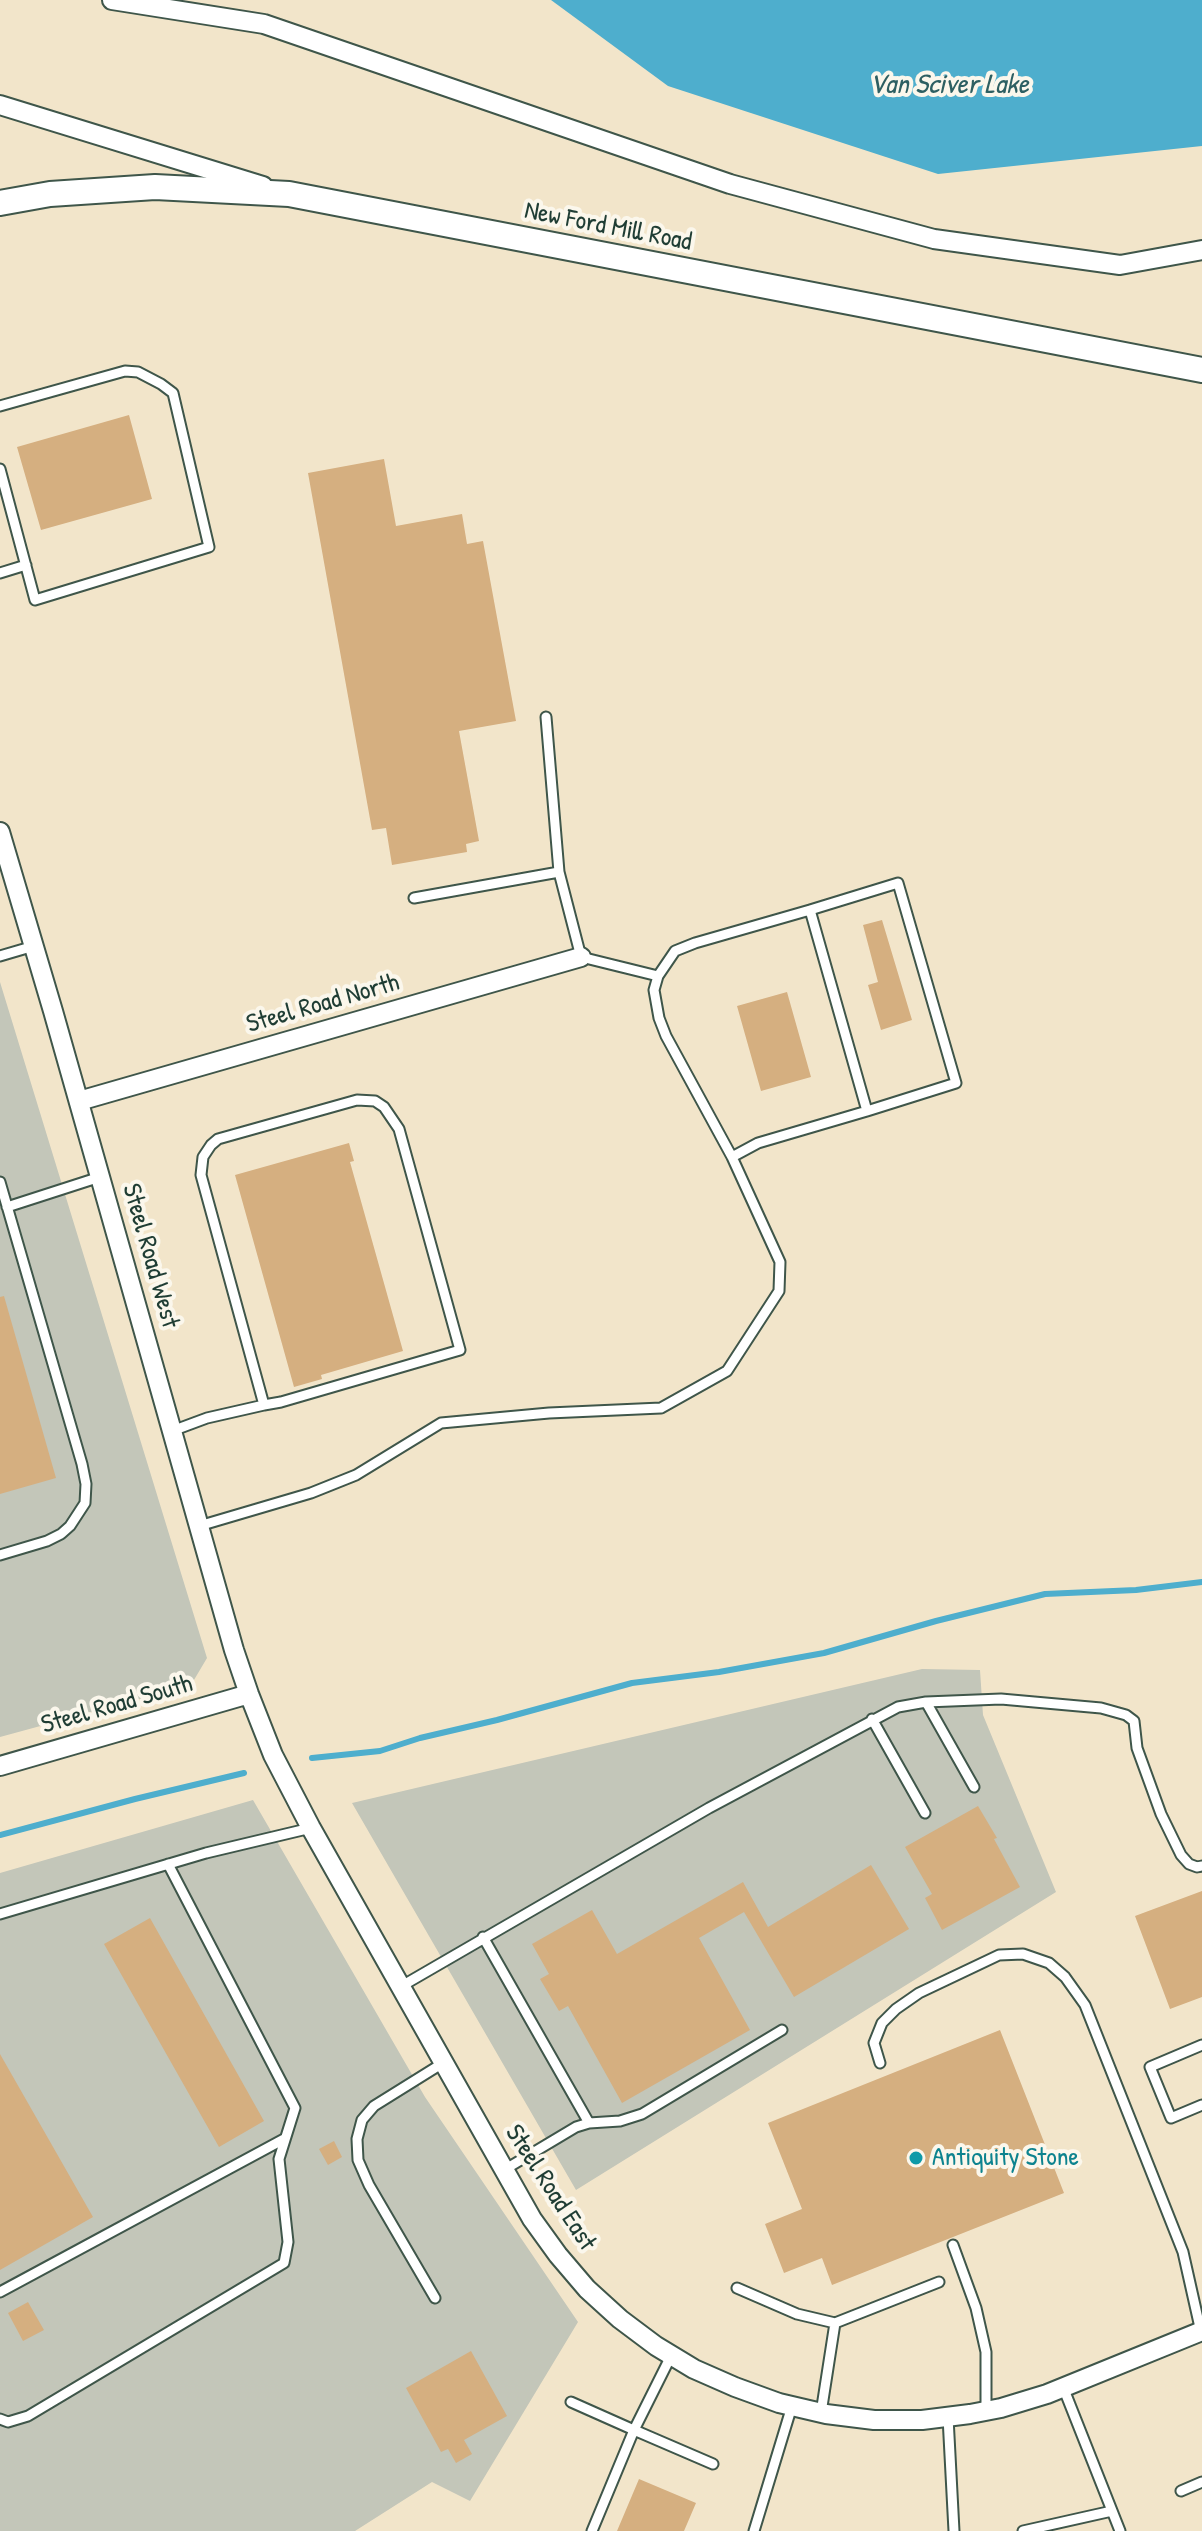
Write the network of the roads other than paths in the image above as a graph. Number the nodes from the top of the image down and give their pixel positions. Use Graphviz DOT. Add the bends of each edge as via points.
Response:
graph roads {
  1 [pos="112,0"];
  2 [pos="0,105"];
  3 [pos="289,194"];
  4 [pos="0,203"];
  5 [pos="1202,250"];
  6 [pos="1202,370"];
  7 [pos="0,406"];
  8 [pos="0,469"];
  9 [pos="26,565"];
  10 [pos="0,573"];
  11 [pos="546,717"];
  12 [pos="0,832"];
  13 [pos="559,872"];
  14 [pos="414,898"];
  15 [pos="810,910"];
  16 [pos="34,946"];
  17 [pos="0,956"];
  18 [pos="581,957"];
  19 [pos="658,976"];
  20 [pos="79,1101"];
  21 [pos="867,1111"];
  22 [pos="732,1157"];
  23 [pos="100,1177"];
  24 [pos="0,1182"];
  25 [pos="7,1207"];
  26 [pos="264,1405"];
  27 [pos="172,1431"];
  28 [pos="199,1526"];
  29 [pos="0,1555"];
  30 [pos="249,1694"];
  31 [pos="926,1702"];
  32 [pos="872,1719"];
  33 [pos="0,1766"];
  34 [pos="974,1787"];
  35 [pos="925,1813"];
  36 [pos="311,1828"];
  37 [pos="168,1864"];
  38 [pos="1202,1866"];
  39 [pos="0,1914"];
  40 [pos="483,1937"];
  41 [pos="400,1987"];
  42 [pos="782,2030"];
  43 [pos="1202,2045"];
  44 [pos="443,2063"];
  45 [pos="880,2063"];
  46 [pos="1202,2105"];
  47 [pos="589,2123"];
  48 [pos="284,2139"];
  49 [pos="504,2170"];
  50 [pos="953,2245"];
  51 [pos="939,2282"];
  52 [pos="737,2288"];
  53 [pos="0,2292"];
  54 [pos="435,2298"];
  55 [pos="835,2323"];
  56 [pos="1201,2332"];
  57 [pos="671,2356"];
  58 [pos="1063,2387"];
  59 [pos="571,2402"];
  60 [pos="792,2406"];
  61 [pos="986,2411"];
  62 [pos="821,2413"];
  63 [pos="948,2417"];
  64 [pos="0,2419"];
  65 [pos="634,2430"];
  66 [pos="713,2464"];
  67 [pos="1202,2482"];
  68 [pos="1181,2491"];
  69 [pos="1112,2511"];
  70 [pos="756,2530"];
  71 [pos="592,2531"];
  72 [pos="954,2531"];
  73 [pos="1023,2531"];
  74 [pos="1120,2531"];
  1 -- 5 [label="street" via="264,24 730,184 934,239 1120,265"];
  2 -- 3 [label="street"];
  3 -- 4 [label="street, New Ford Mill Road" via="155,187"];
  3 -- 6 [label="street, New Ford Mill Road"];
  7 -- 9 [label="lane" via="125,371 161,384 173,393 209,547 35,600"];
  8 -- 9 [label="lane"];
  9 -- 10 [label="lane"];
  11 -- 13 [label="lane"];
  12 -- 16 [label="street, Steel Road West"];
  13 -- 14 [label="lane"];
  13 -- 18 [label="lane"];
  15 -- 19 [label="lane" via="675,951"];
  15 -- 21 [label="lane"];
  15 -- 21 [label="lane" via="898,883 956,1083"];
  16 -- 17 [label="lane"];
  16 -- 20 [label="street, Steel Road West"];
  18 -- 19 [label="lane"];
  18 -- 20 [label="street, Steel Road North"];
  19 -- 22 [label="lane" via="654,990 666,1036"];
  20 -- 23 [label="street, Steel Road West"];
  21 -- 22 [label="lane" via="758,1143"];
  22 -- 28 [label="lane" via="780,1262 779,1291 727,1371 661,1408 441,1423 356,1475"];
  23 -- 25 [label="lane"];
  23 -- 27 [label="street, Steel Road West"];
  24 -- 25 [label="lane"];
  25 -- 29 [label="lane" via="86,1484 85,1503 61,1534"];
  26 -- 26 [label="lane" via="460,1350 399,1129 375,1101 357,1100 218,1139 203,1157 201,1175"];
  26 -- 27 [label="lane"];
  27 -- 28 [label="street, Steel Road West"];
  28 -- 30 [label="street, Steel Road West"];
  30 -- 33 [label="street, Steel Road South"];
  30 -- 36 [label="street, Steel Road East"];
  31 -- 32 [label="lane"];
  31 -- 34 [label="lane"];
  31 -- 38 [label="lane" via="1001,1699 1126,1715 1134,1721 1137,1748 1181,1855 1189,1864"];
  32 -- 35 [label="lane"];
  32 -- 40 [label="lane"];
  36 -- 37 [label="lane"];
  36 -- 41 [label="street, Steel Road East"];
  37 -- 39 [label="lane"];
  37 -- 48 [label="lane" via="295,2108"];
  40 -- 41 [label="lane"];
  40 -- 47 [label="lane"];
  41 -- 44 [label="street, Steel Road East"];
  42 -- 47 [label="lane" via="642,2114"];
  43 -- 46 [label="lane" via="1150,2067 1171,2118"];
  44 -- 49 [label="street, Steel Road East"];
  44 -- 54 [label="lane" via="374,2106 362,2120 357,2139 358,2160 369,2185"];
  45 -- 56 [label="lane" via="874,2043 882,2023 919,1993 999,1955 1023,1954 1049,1963 1065,1977 1091,2018 1183,2252"];
  47 -- 49 [label="lane"];
  48 -- 53 [label="lane"];
  48 -- 64 [label="lane" via="279,2159 288,2242 284,2263 28,2416"];
  49 -- 57 [label="street, Steel Road East" via="549,2243 587,2289"];
  50 -- 61 [label="lane" via="986,2352"];
  51 -- 55 [label="lane"];
  52 -- 55 [label="lane" via="797,2314"];
  55 -- 62 [label="lane"];
  56 -- 58 [label="street, Steel Road East"];
  57 -- 60 [label="street, Steel Road East" via="735,2387"];
  57 -- 65 [label="lane"];
  58 -- 61 [label="street, Steel Road East"];
  58 -- 69 [label="lane"];
  59 -- 65 [label="lane"];
  60 -- 62 [label="street, Steel Road East"];
  60 -- 70 [label="lane"];
  61 -- 63 [label="street, Steel Road East"];
  62 -- 63 [label="street, Steel Road East" via="874,2420"];
  63 -- 72 [label="lane"];
  65 -- 66 [label="lane"];
  65 -- 71 [label="lane"];
  67 -- 68 [label="lane"];
  69 -- 73 [label="lane"];
  69 -- 74 [label="lane"];
}
